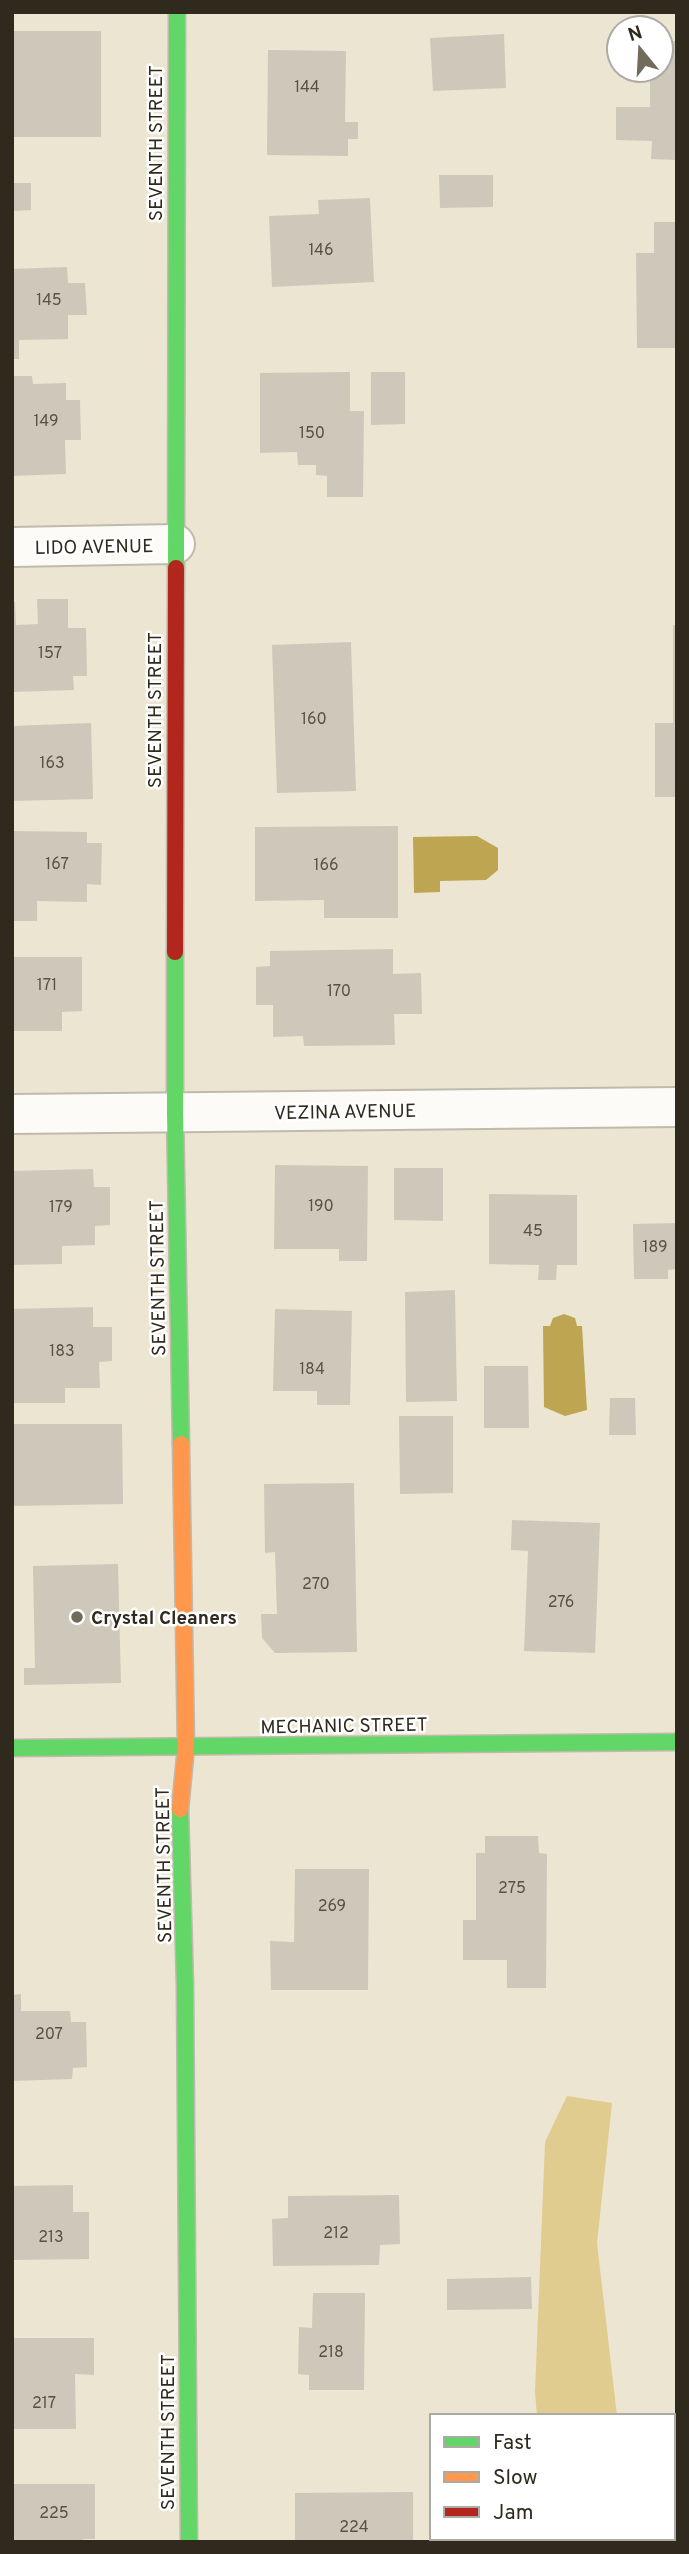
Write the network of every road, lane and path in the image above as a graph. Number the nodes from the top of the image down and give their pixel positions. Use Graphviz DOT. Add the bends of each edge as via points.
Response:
graph roads {
  1 [pos="177,12"];
  2 [pos="175,544"];
  3 [pos="12,547"];
  4 [pos="677,1107"];
  5 [pos="175,1113"];
  6 [pos="12,1114"];
  7 [pos="677,1742"];
  8 [pos="186,1747"];
  9 [pos="12,1748"];
  10 [pos="189,2542"];
  1 -- 2 [label="street, SEVENTH STREET"];
  2 -- 3 [label="street, LIDO AVENUE"];
  2 -- 5 [label="street, SEVENTH STREET"];
  4 -- 5 [label="street, VEZINA AVENUE"];
  5 -- 6 [label="street, VEZINA AVENUE"];
  5 -- 8 [label="street, SEVENTH STREET"];
  7 -- 8 [label="street, MECHANIC STREET"];
  8 -- 9 [label="street, MECHANIC STREET"];
  8 -- 10 [label="street, SEVENTH STREET" via="180,1801"];
}
